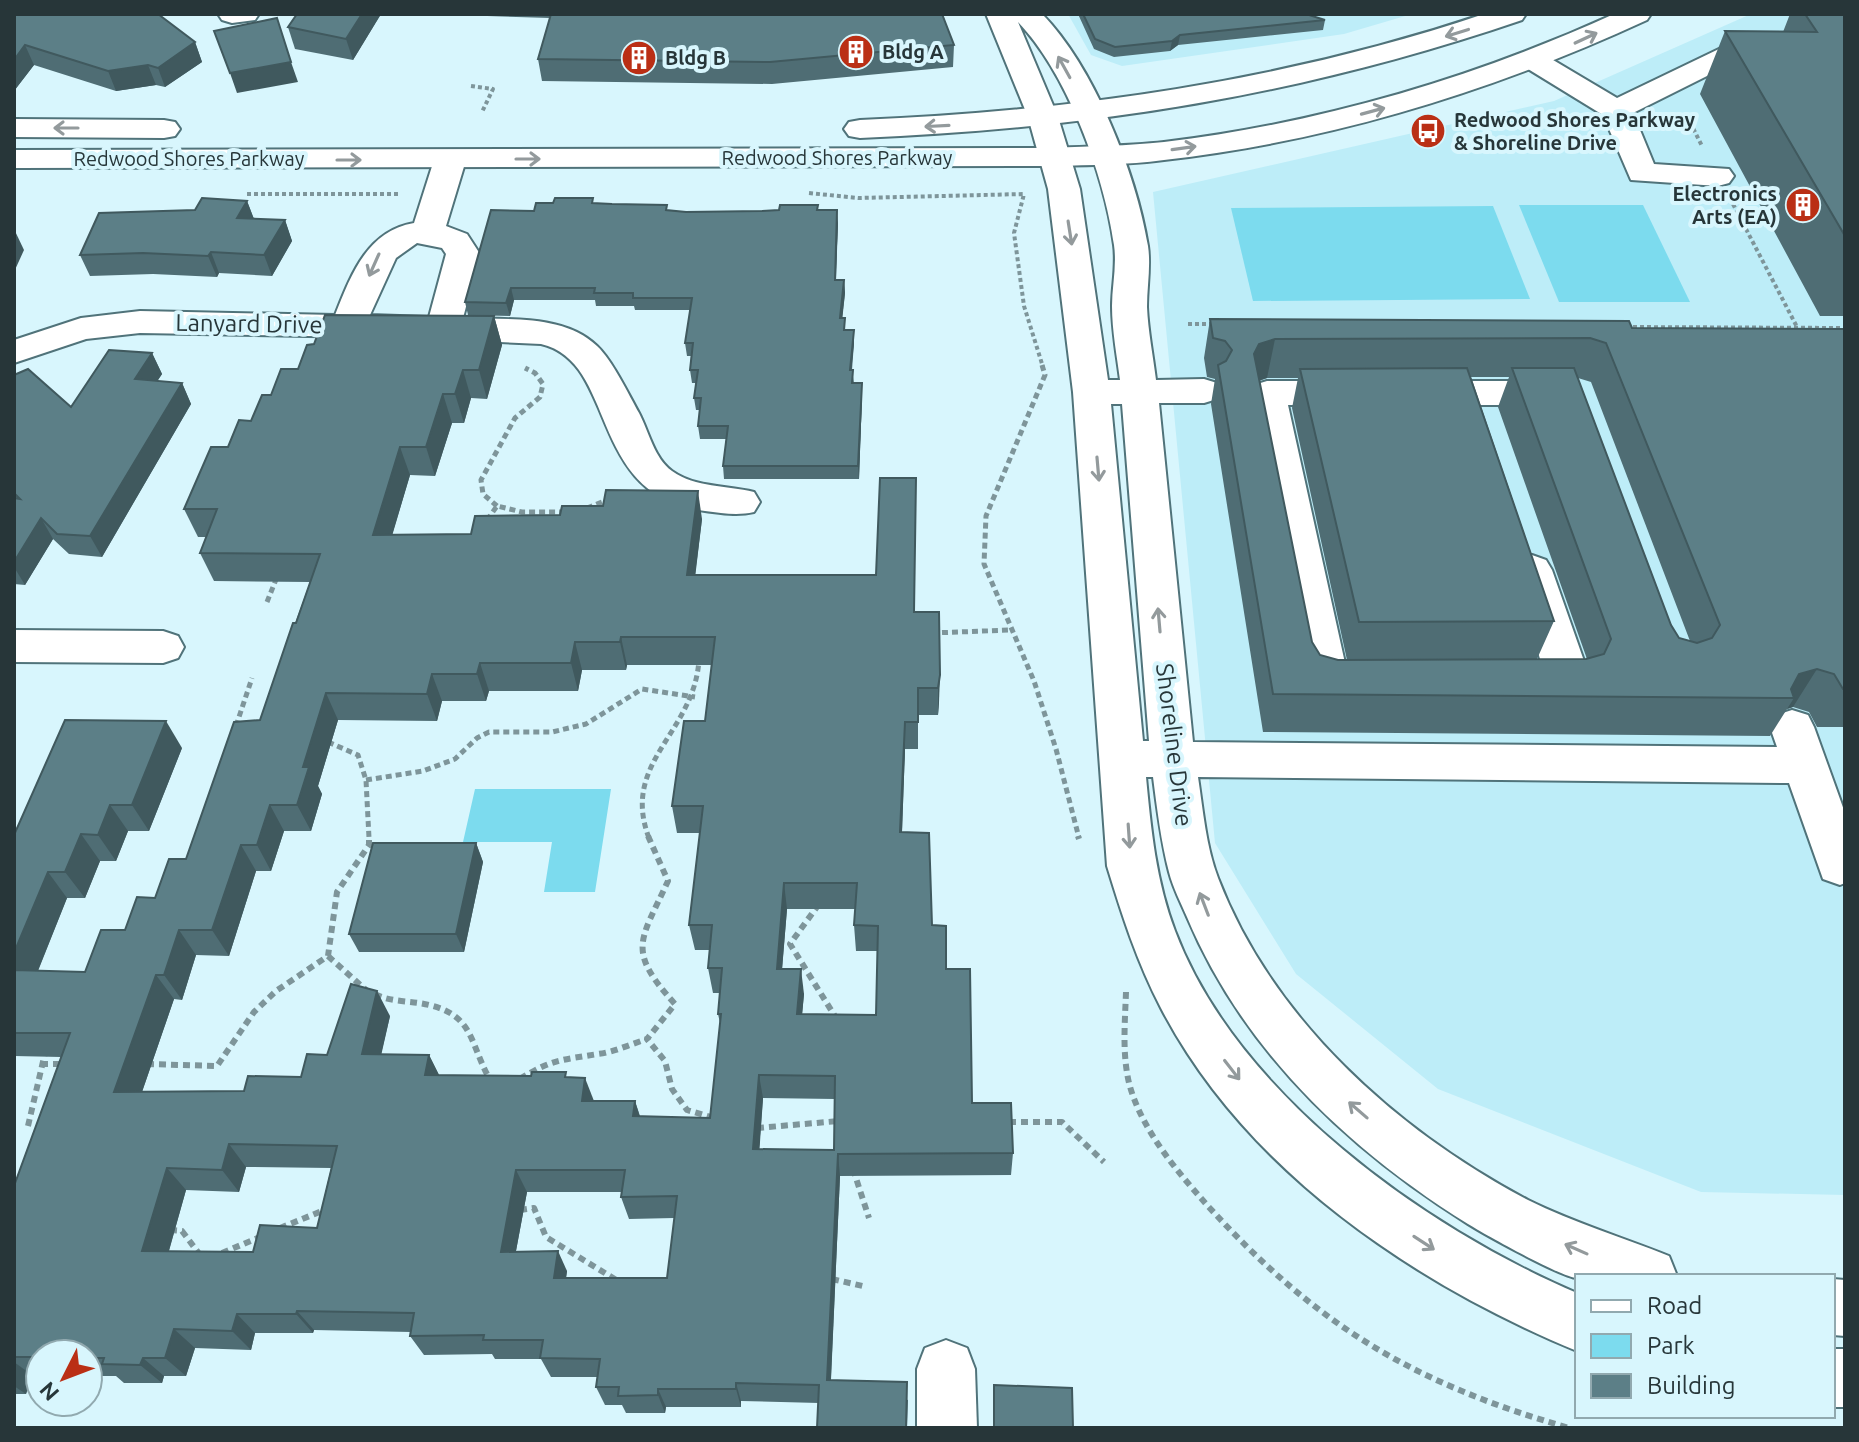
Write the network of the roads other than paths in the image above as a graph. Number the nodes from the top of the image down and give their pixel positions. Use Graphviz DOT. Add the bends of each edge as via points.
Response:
graph roads {
  1 [pos="232,14"];
  2 [pos="245,14"];
  3 [pos="1000,14"];
  4 [pos="1026,14"];
  5 [pos="1512,14"];
  6 [pos="1637,14"];
  7 [pos="1845,44"];
  8 [pos="1533,60"];
  9 [pos="1616,110"];
  10 [pos="1086,111"];
  11 [pos="1043,117"];
  12 [pos="14,128"];
  13 [pos="1107,154"];
  14 [pos="1054,157"];
  15 [pos="14,159"];
  16 [pos="450,160"];
  17 [pos="1718,176"];
  18 [pos="427,233"];
  19 [pos="348,326"];
  20 [pos="443,328"];
  21 [pos="14,352"];
  22 [pos="1204,391"];
  23 [pos="1091,392"];
  24 [pos="1139,392"];
  25 [pos="1586,422"];
  26 [pos="740,502"];
  27 [pos="1523,543"];
  28 [pos="14,646"];
  29 [pos="163,647"];
  30 [pos="1401,678"];
  31 [pos="1492,678"];
  32 [pos="1148,759"];
  33 [pos="1840,865"];
  34 [pos="1643,1274"];
  35 [pos="1575,1321"];
  36 [pos="946,1369"];
  37 [pos="947,1428"];
  1 -- 2 [label="street"];
  3 -- 11 [label="street, Shoreline Drive"];
  10 -- 4 [label="street, Shoreline Drive, one-way" via="1039,24"];
  5 -- 10 [label="street, Redwood Shores Parkway, one-way" via="1287,80"];
  8 -- 6 [label="street, Redwood Shores Parkway, one-way"];
  7 -- 9 [label="street" via="1748,44"];
  8 -- 9 [label="street"];
  13 -- 8 [label="street, Redwood Shores Parkway, one-way" via="1213,144 1314,125 1432,95"];
  9 -- 17 [label="street" via="1642,173"];
  10 -- 11 [label="street, Redwood Shores Parkway"];
  10 -- 13 [label="street, Shoreline Drive"];
  11 -- 12 [label="street, Redwood Shores Parkway, one-way" via="805,131"];
  11 -- 14 [label="street, Shoreline Drive"];
  13 -- 14 [label="street, Redwood Shores Parkway"];
  13 -- 24 [label="street, Shoreline Drive" via="1132,253 1130,312"];
  16 -- 14 [label="street, Redwood Shores Parkway, one-way"];
  14 -- 23 [label="street, Shoreline Drive, one-way" via="1064,189"];
  15 -- 16 [label="street, Redwood Shores Parkway, one-way"];
  16 -- 18 [label="street"];
  18 -- 19 [label="street, one-way" via="383,248"];
  18 -- 20 [label="street" via="455,241 463,254"];
  19 -- 20 [label="street, Lanyard Drive"];
  19 -- 21 [label="street, Lanyard Drive" via="140,322 81,329"];
  20 -- 26 [label="street, Lanyard Drive" via="563,338 586,355 654,476 704,500"];
  22 -- 24 [label="street"];
  23 -- 24 [label="street"];
  23 -- 32 [label="street, Shoreline Drive, one-way"];
  32 -- 24 [label="street, Shoreline Drive, one-way"];
  25 -- 30 [label="street" via="1575,392 1478,408 1267,393 1327,679"];
  27 -- 31 [label="street" via="1568,678"];
  28 -- 29 [label="street"];
  32 -- 33 [label="street" via="1798,746"];
  34 -- 32 [label="street, Shoreline Drive, one-way" via="1534,1230 1450,1183 1337,1092 1236,971"];
  32 -- 35 [label="street, Shoreline Drive, one-way" via="1131,866 1141,912 1180,996 1240,1081 1295,1141 1400,1227 1481,1278"];
  36 -- 37 [label="street"];
}
